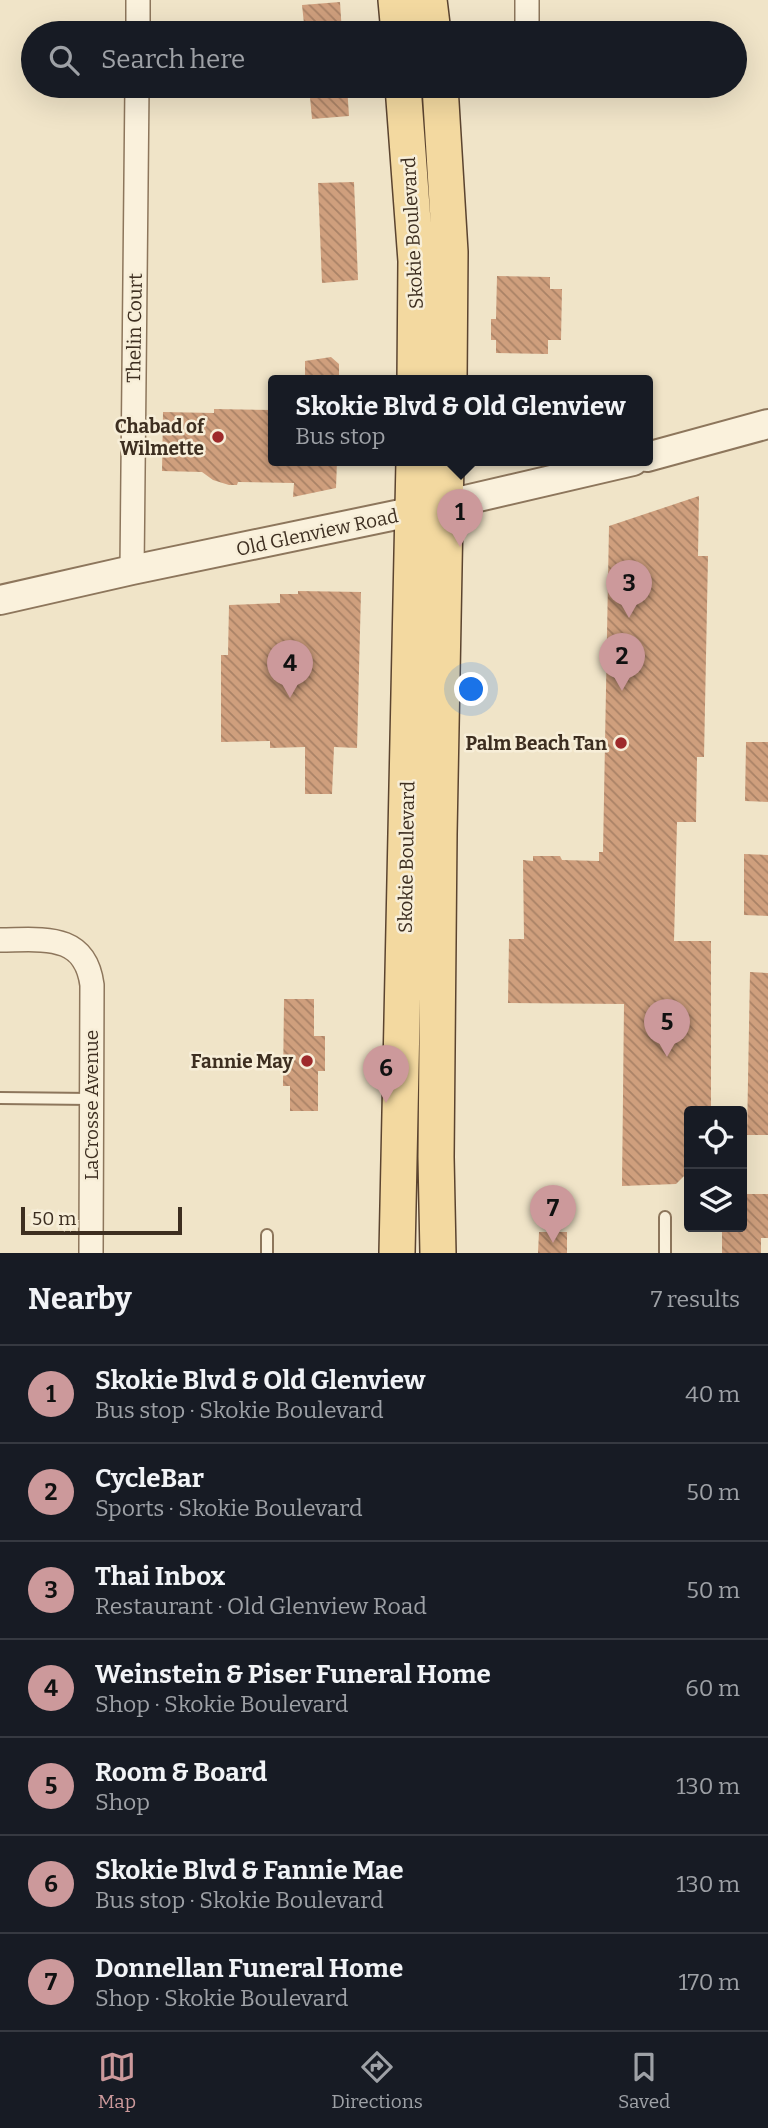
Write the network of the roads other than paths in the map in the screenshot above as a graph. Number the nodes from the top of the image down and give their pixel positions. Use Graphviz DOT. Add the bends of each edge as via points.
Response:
graph roads {
  1 [pos="138,0"];
  2 [pos="396,0"];
  3 [pos="429,0"];
  4 [pos="527,0"];
  5 [pos="138,21"];
  6 [pos="398,21"];
  7 [pos="432,21"];
  8 [pos="527,21"];
  9 [pos="137,98"];
  10 [pos="404,98"];
  11 [pos="441,98"];
  12 [pos="415,375"];
  13 [pos="449,375"];
  14 [pos="768,424"];
  15 [pos="653,455"];
  16 [pos="415,466"];
  17 [pos="444,466"];
  18 [pos="611,466"];
  19 [pos="428,508"];
  20 [pos="132,570"];
  21 [pos="0,600"];
  22 [pos="0,940"];
  23 [pos="0,1098"];
  24 [pos="91,1099"];
  25 [pos="665,1217"];
  26 [pos="267,1235"];
  27 [pos="90,1253"];
  28 [pos="267,1253"];
  29 [pos="397,1253"];
  30 [pos="438,1253"];
  31 [pos="665,1253"];
  1 -- 5 [label="street"];
  2 -- 6 [label="main road"];
  3 -- 7 [label="main road"];
  4 -- 8 [label="street"];
  9 -- 20 [label="street, Thelin Court"];
  10 -- 12 [label="main road, Skokie Boulevard" via="416,261"];
  11 -- 13 [label="main road, Skokie Boulevard" via="450,252"];
  14 -- 15 [label="street"];
  16 -- 19 [label="main road, Skokie Boulevard"];
  17 -- 19 [label="main road, Skokie Boulevard"];
  18 -- 19 [label="street, Old Glenview Road"];
  19 -- 20 [label="street, Old Glenview Road"];
  19 -- 29 [label="main road, Skokie Boulevard"];
  19 -- 30 [label="main road, Skokie Boulevard" via="439,834"];
  20 -- 21 [label="street, Old Glenview Road"];
  22 -- 24 [label="street, LaCrosse Avenue" via="50,941 72,947 85,958 92,985"];
  23 -- 24 [label="lane"];
  24 -- 27 [label="street, LaCrosse Avenue"];
  25 -- 31 [label="lane"];
  26 -- 28 [label="lane"];
}
